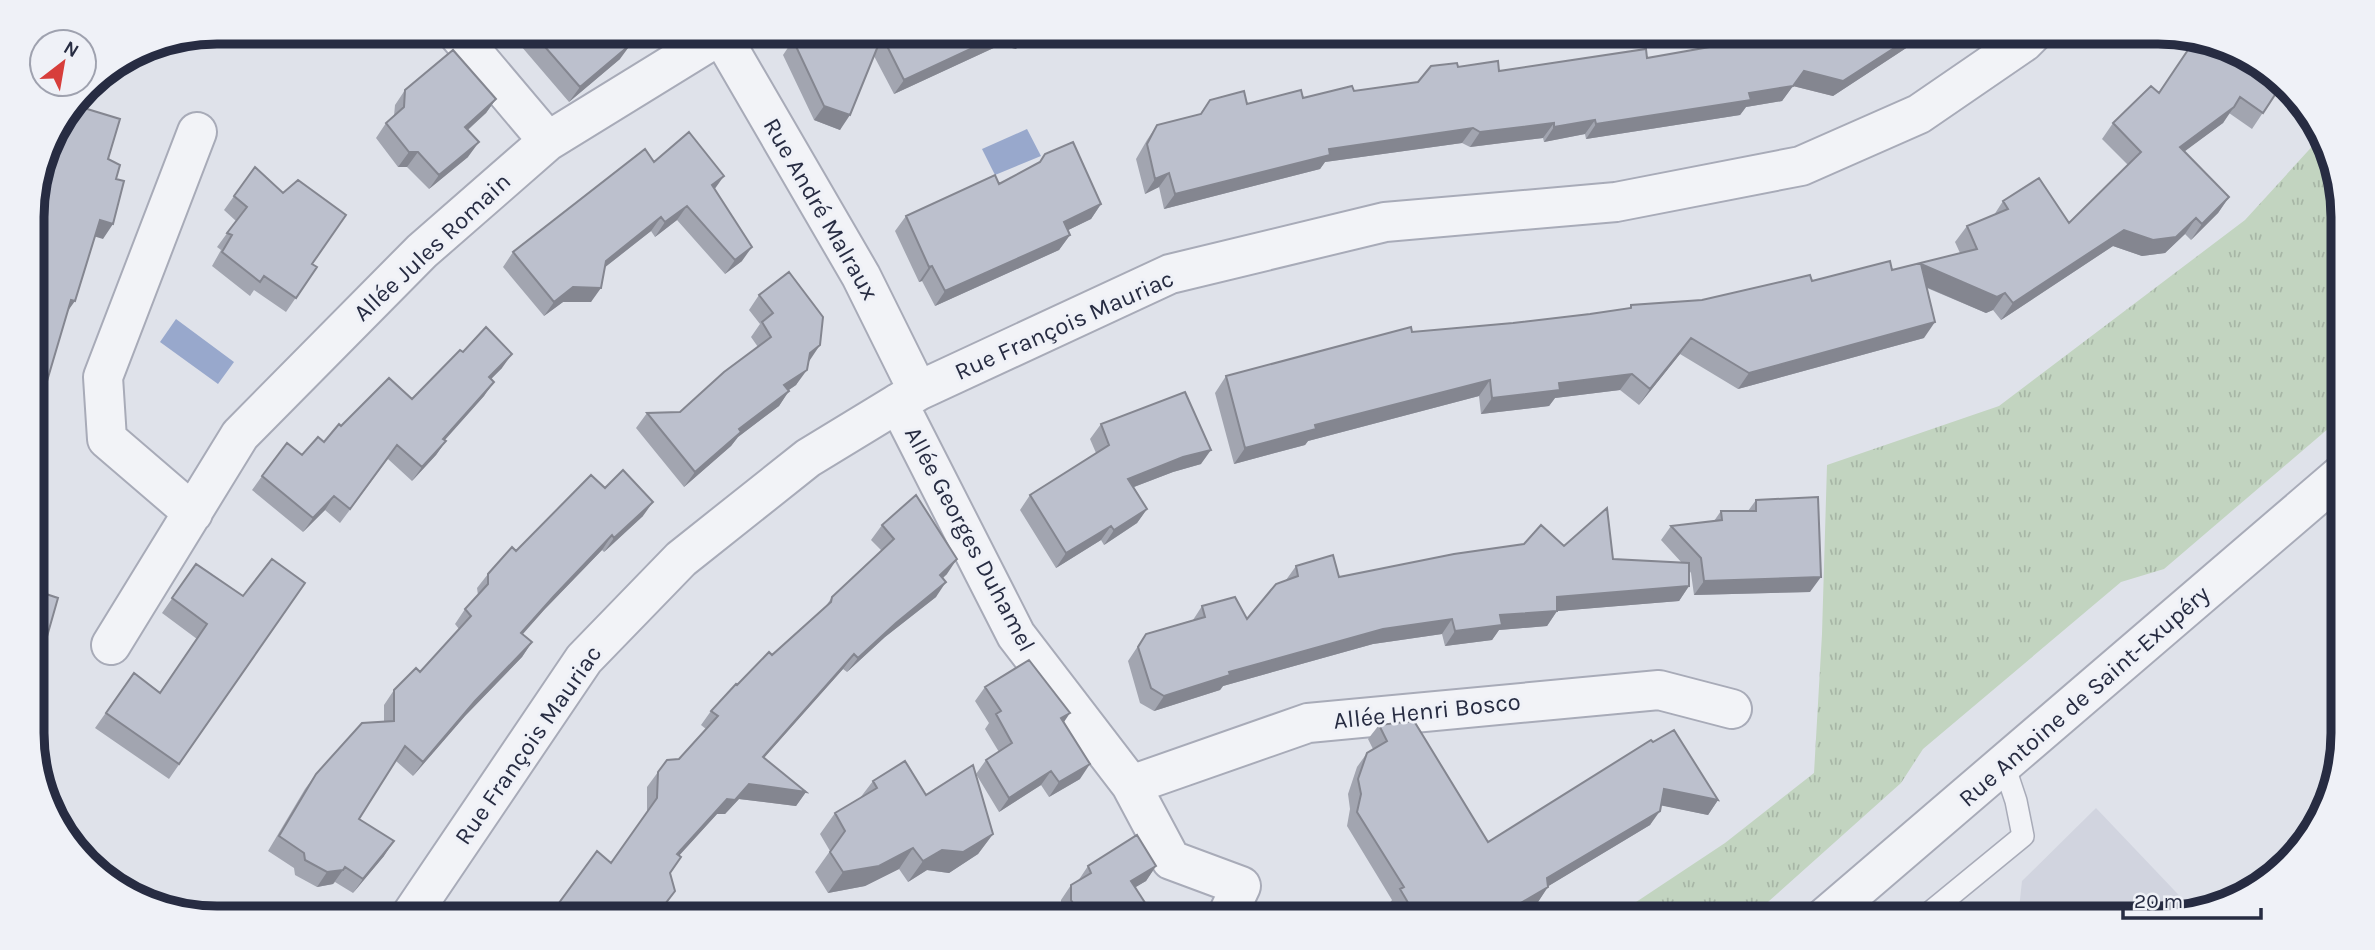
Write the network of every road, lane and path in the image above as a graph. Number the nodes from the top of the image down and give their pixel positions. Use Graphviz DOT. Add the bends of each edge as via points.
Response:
graph roads {
  1 [pos="466,44"];
  2 [pos="702,44"];
  3 [pos="728,44"];
  4 [pos="2020,44"];
  5 [pos="197,132"];
  6 [pos="548,141"];
  7 [pos="908,397"];
  8 [pos="2331,483"];
  9 [pos="193,513"];
  10 [pos="111,645"];
  11 [pos="1732,709"];
  12 [pos="2004,765"];
  13 [pos="1131,785"];
  14 [pos="417,906"];
  15 [pos="1232,906"];
  16 [pos="1838,906"];
  17 [pos="1938,906"];
  1 -- 6 [label="street"];
  2 -- 6 [label="street, Allée Jules Romain"];
  3 -- 7 [label="street, Rue André Malraux" via="860,276"];
  4 -- 7 [label="street, Rue François Mauriac" via="1919,114 1801,166 1616,202 1385,222 1170,274"];
  5 -- 9 [label="street" via="103,377 107,439"];
  6 -- 9 [label="street, Allée Jules Romain" via="422,251 240,435"];
  7 -- 13 [label="street, Allée Georges Duhamel" via="1016,635"];
  7 -- 14 [label="street, Rue François Mauriac" via="808,457 681,559 584,659"];
  8 -- 12 [label="street, Rue Antoine de Saint-Exupéry"];
  9 -- 10 [label="street, Allée Jules Romain"];
  11 -- 13 [label="street, Allée Henri Bosco" via="1659,690 1308,723"];
  12 -- 16 [label="street, Rue Antoine de Saint-Exupéry"];
  12 -- 17 [label="lane" via="2023,836"];
  13 -- 15 [label="street, Allée Georges Duhamel" via="1171,860 1241,886"];
}
